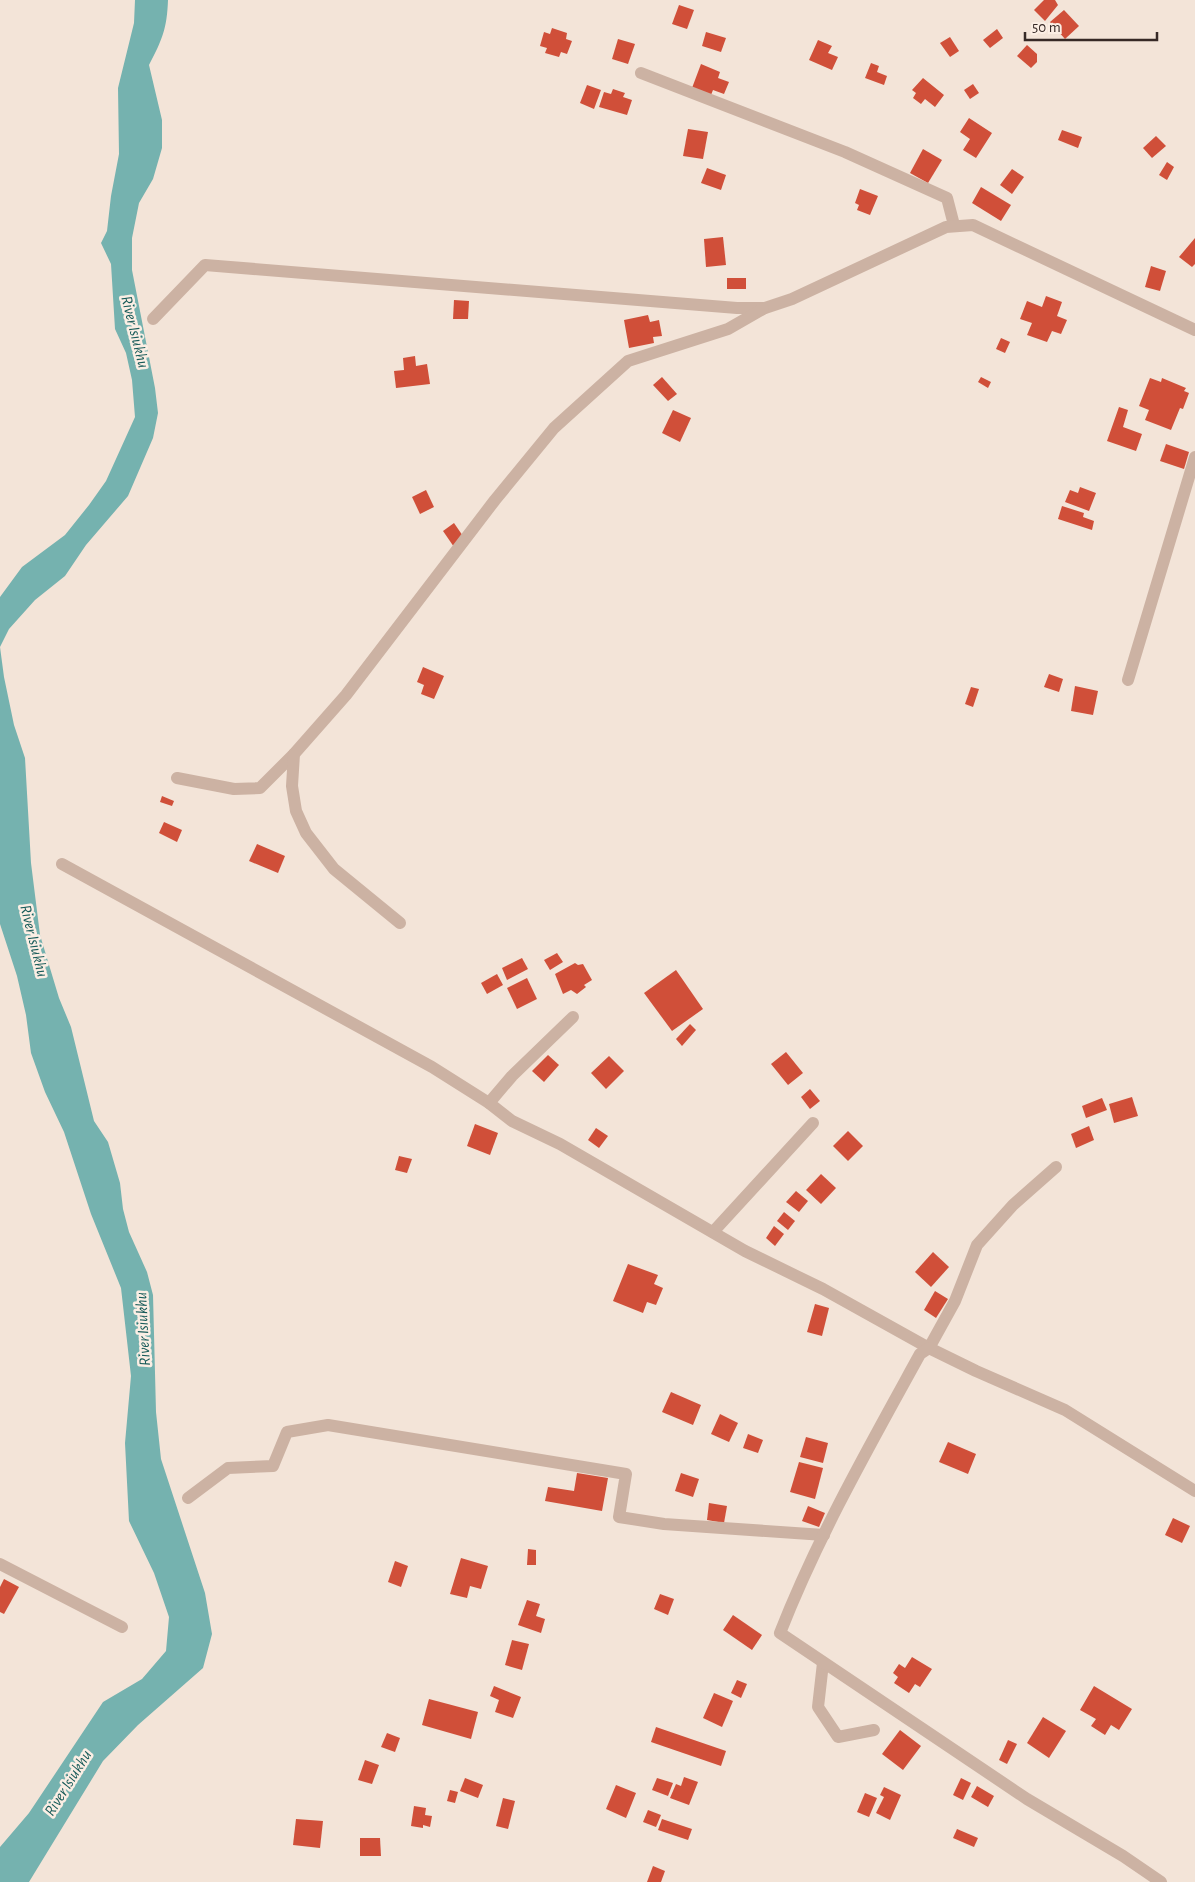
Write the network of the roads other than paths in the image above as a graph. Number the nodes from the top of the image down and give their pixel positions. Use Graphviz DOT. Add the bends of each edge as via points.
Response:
graph roads {
  1 [pos="641,73"];
  2 [pos="954,226"];
  3 [pos="765,308"];
  4 [pos="153,319"];
  5 [pos="1195,330"];
  6 [pos="1195,457"];
  7 [pos="1128,680"];
  8 [pos="294,754"];
  9 [pos="176,778"];
  10 [pos="62,864"];
  11 [pos="400,923"];
  12 [pos="573,1017"];
  13 [pos="489,1104"];
  14 [pos="813,1123"];
  15 [pos="1056,1167"];
  16 [pos="713,1232"];
  17 [pos="929,1348"];
  18 [pos="1195,1491"];
  19 [pos="188,1498"];
  20 [pos="824,1536"];
  21 [pos="0,1564"];
  22 [pos="122,1627"];
  23 [pos="823,1663"];
  24 [pos="874,1730"];
  25 [pos="1161,1882"];
  1 -- 2 [label="street" via="845,152 947,198"];
  2 -- 3 [label="street"];
  2 -- 5 [label="street" via="973,225"];
  3 -- 4 [label="street" via="205,265"];
  3 -- 8 [label="street" via="728,329 628,361 554,428 346,695"];
  6 -- 7 [label="street"];
  8 -- 9 [label="street" via="260,788 234,789"];
  8 -- 11 [label="street" via="292,786 296,811 306,833 334,869"];
  10 -- 13 [label="street" via="432,1067"];
  12 -- 13 [label="street" via="512,1076"];
  13 -- 16 [label="street" via="512,1121 560,1144"];
  14 -- 16 [label="street"];
  15 -- 17 [label="street" via="1013,1205 977,1245 954,1302"];
  16 -- 17 [label="street" via="888,1323"];
  17 -- 18 [label="street" via="1065,1410"];
  17 -- 20 [label="street" via="920,1354"];
  19 -- 20 [label="street" via="228,1468 273,1466 287,1432 328,1425 626,1474 619,1517 682,1526"];
  20 -- 23 [label="street" via="798,1587 780,1633"];
  21 -- 22 [label="street"];
  23 -- 24 [label="street" via="818,1707 838,1737"];
  23 -- 25 [label="street" via="1027,1799"];
}
